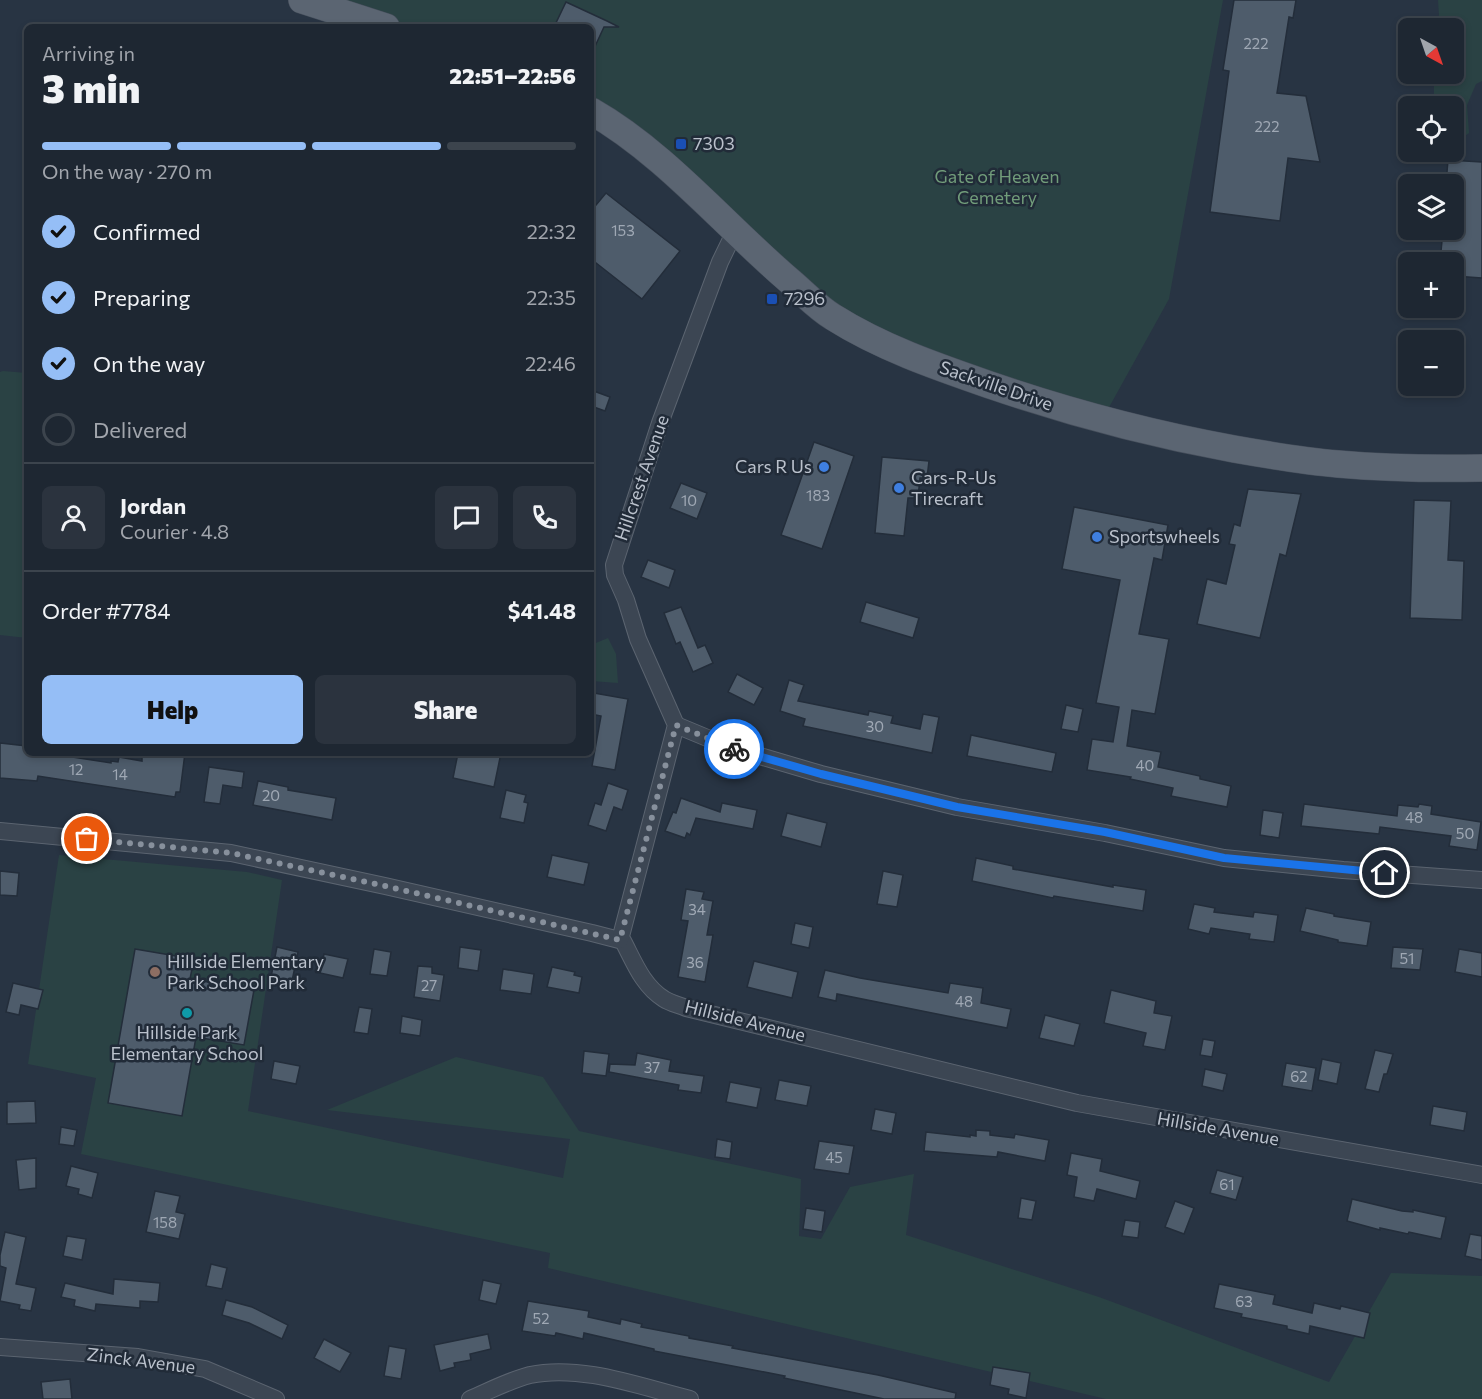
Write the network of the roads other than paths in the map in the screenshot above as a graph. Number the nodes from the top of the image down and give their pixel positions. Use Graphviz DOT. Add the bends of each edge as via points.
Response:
graph roads {
  1 [pos="302,0"];
  2 [pos="377,24"];
  3 [pos="594,113"];
  4 [pos="735,231"];
  5 [pos="1482,468"];
  6 [pos="676,725"];
  7 [pos="0,831"];
  8 [pos="1482,880"];
  9 [pos="620,940"];
  10 [pos="1482,1175"];
  11 [pos="0,1347"];
  12 [pos="276,1399"];
  13 [pos="470,1399"];
  14 [pos="690,1399"];
  1 -- 2 [label="main road"];
  3 -- 4 [label="main road, Sackville Drive" via="616,125"];
  4 -- 5 [label="main road, Sackville Drive" via="831,316 886,346 1034,400 1175,438 1268,455 1347,465"];
  4 -- 6 [label="street, Hillcrest Avenue" via="660,423 614,565 638,639"];
  6 -- 8 [label="street" via="729,747 821,774 957,807 1105,832 1224,858"];
  6 -- 9 [label="street"];
  7 -- 9 [label="street" via="231,853"];
  9 -- 10 [label="street, Hillside Avenue" via="652,989 665,1000 686,1008 1077,1103"];
  11 -- 12 [label="street, Zinck Avenue" via="138,1357 205,1369"];
  13 -- 14 [label="street" via="530,1375 555,1373 591,1374"];
}
